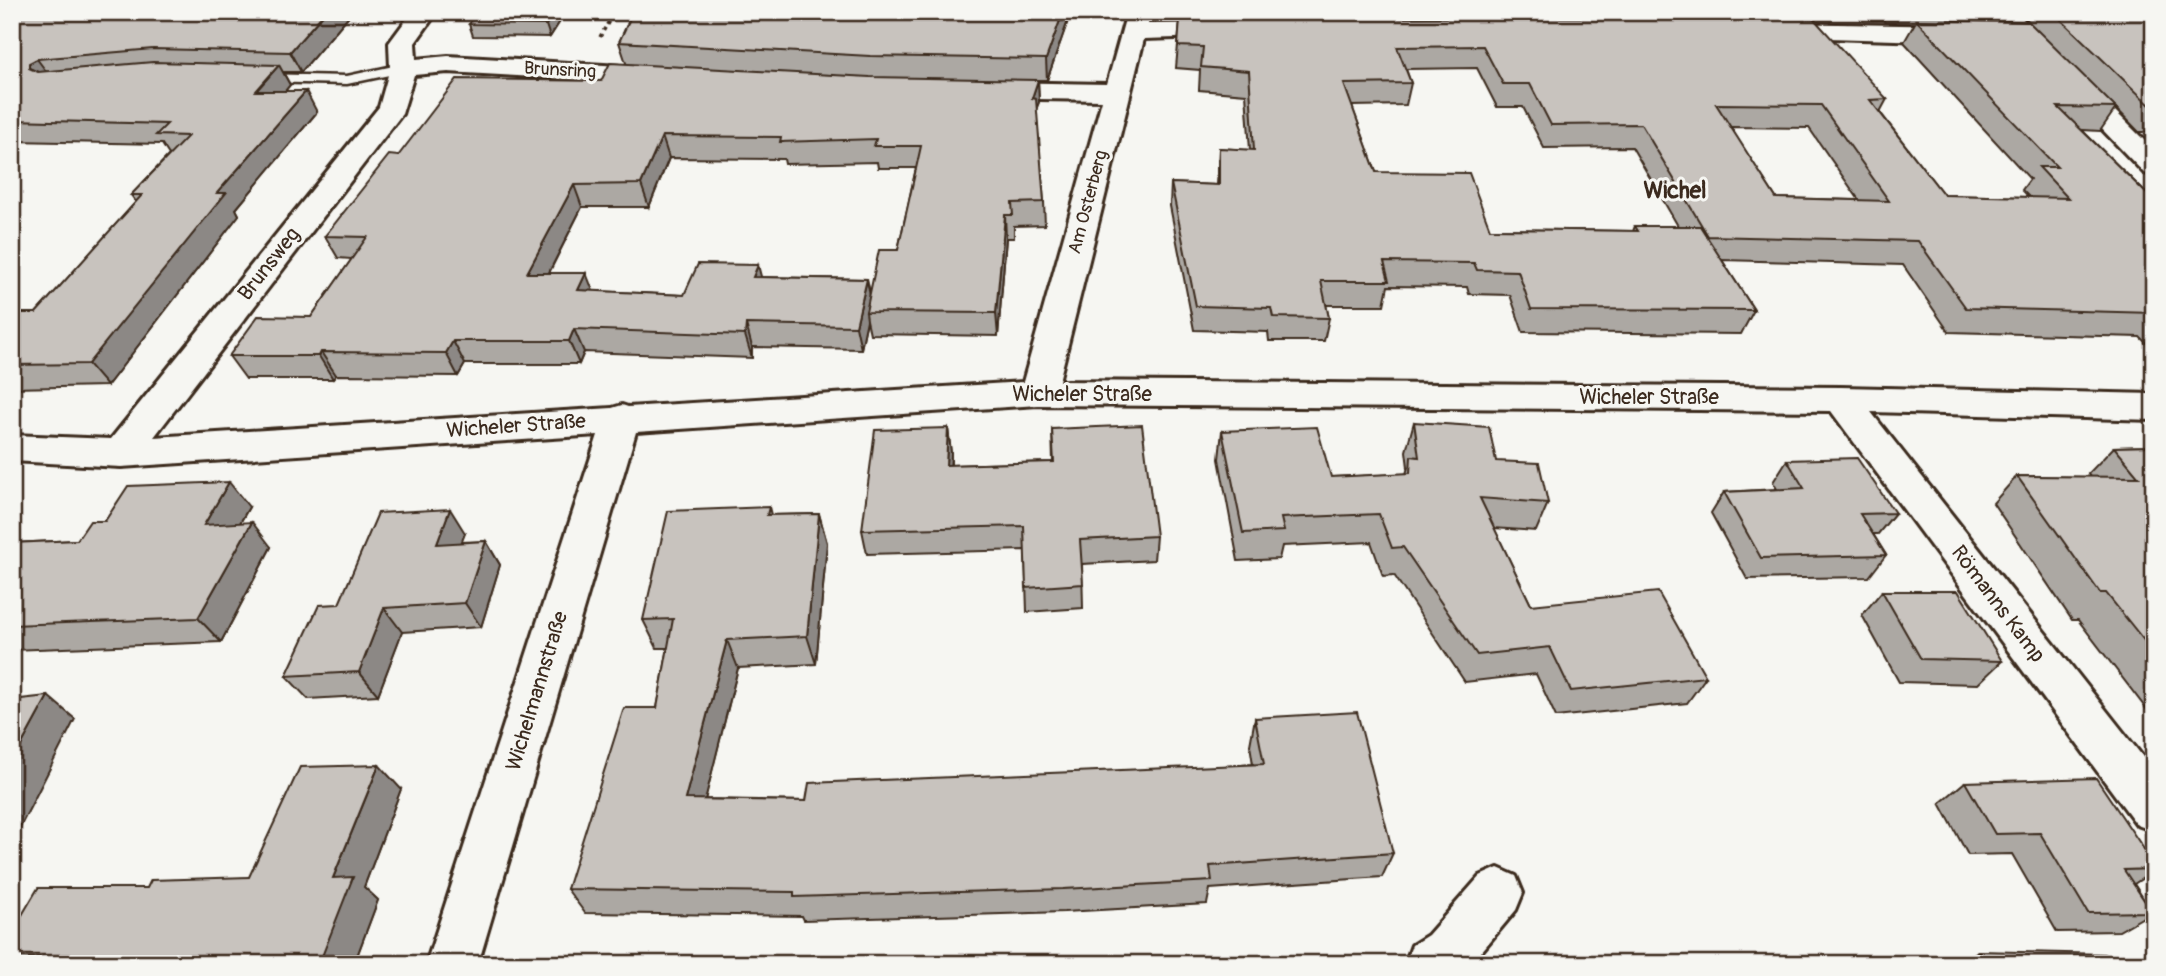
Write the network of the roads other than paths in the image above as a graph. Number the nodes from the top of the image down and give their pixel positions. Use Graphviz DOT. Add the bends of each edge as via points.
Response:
graph roads {
  1 [pos="425,12"];
  2 [pos="1137,22"];
  3 [pos="1993,27"];
  4 [pos="1257,31"];
  5 [pos="1748,31"];
  6 [pos="404,68"];
  7 [pos="679,77"];
  8 [pos="251,78"];
  9 [pos="968,90"];
  10 [pos="1116,92"];
  11 [pos="2154,167"];
  12 [pos="1038,393"];
  13 [pos="1841,399"];
  14 [pos="2154,407"];
  15 [pos="622,418"];
  16 [pos="12,448"];
  17 [pos="121,453"];
  18 [pos="2154,809"];
  19 [pos="1498,893"];
  20 [pos="452,964"];
  21 [pos="1431,964"];
  1 -- 6 [label="street" via="402,43"];
  2 -- 4 [label="street"];
  2 -- 10 [label="street, Am Osterberg"];
  3 -- 5 [label="street"];
  3 -- 11 [label="street" via="2023,34"];
  6 -- 7 [label="street, Brunsring" via="448,64"];
  6 -- 8 [label="lane" via="347,80"];
  6 -- 17 [label="street, Brunsweg" via="392,108"];
  9 -- 10 [label="street"];
  10 -- 12 [label="street, Am Osterberg"];
  12 -- 13 [label="street, Wicheler Straße"];
  12 -- 15 [label="street, Wicheler Straße"];
  13 -- 14 [label="street, Wicheler Straße"];
  13 -- 18 [label="street, Römanns Kamp"];
  15 -- 17 [label="street, Wicheler Straße"];
  15 -- 20 [label="street, Wichelmannstraße"];
  16 -- 17 [label="street, Wicheler Straße"];
  19 -- 21 [label="street"];
}
